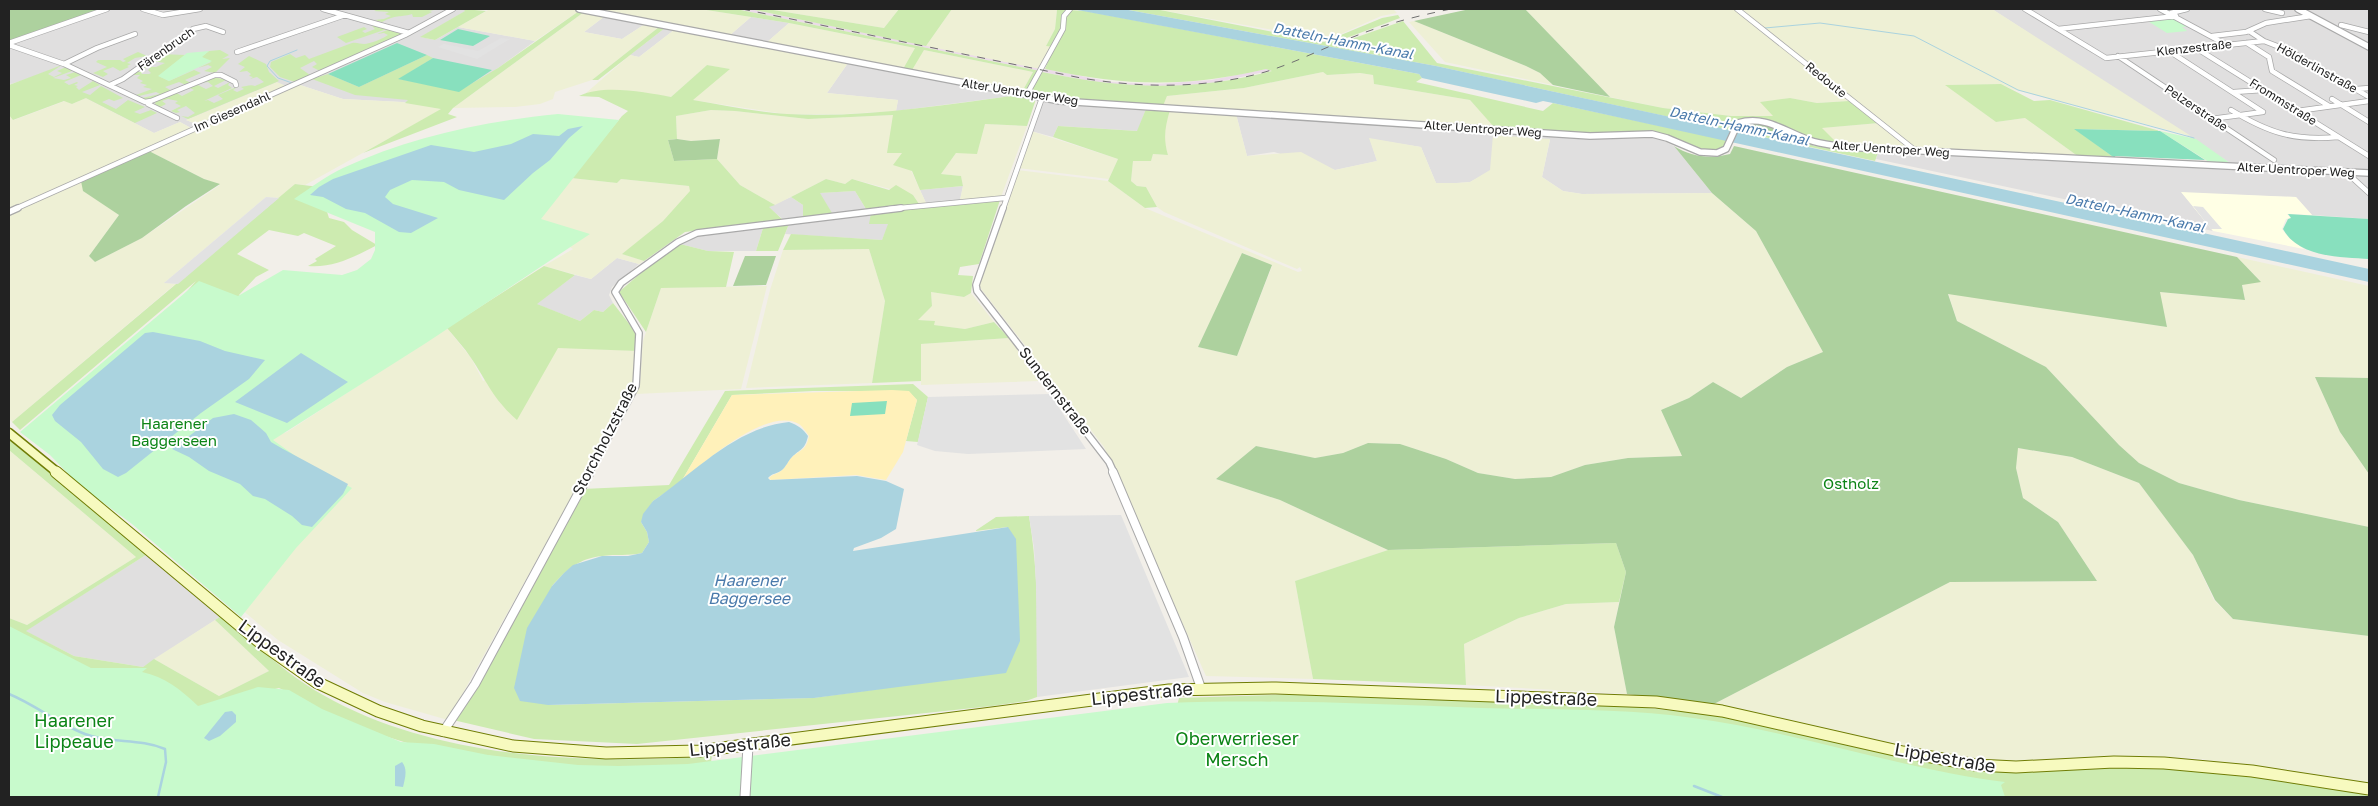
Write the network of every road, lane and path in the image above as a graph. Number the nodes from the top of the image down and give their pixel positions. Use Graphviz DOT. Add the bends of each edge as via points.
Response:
graph roads {
  1 [pos="107,9"];
  2 [pos="143,9"];
  3 [pos="200,9"];
  4 [pos="323,9"];
  5 [pos="453,9"];
  6 [pos="579,9"];
  7 [pos="1738,9"];
  8 [pos="2026,9"];
  9 [pos="2160,9"];
  10 [pos="2187,9"];
  11 [pos="2265,9"];
  12 [pos="2298,9"];
  13 [pos="1069,10"];
  14 [pos="2171,13"];
  15 [pos="2282,13"];
  16 [pos="345,15"];
  17 [pos="2176,16"];
  18 [pos="2311,16"];
  19 [pos="2341,25"];
  20 [pos="2058,29"];
  21 [pos="2249,31"];
  22 [pos="223,32"];
  23 [pos="2369,32"];
  24 [pos="409,33"];
  25 [pos="135,34"];
  26 [pos="2212,36"];
  27 [pos="2264,41"];
  28 [pos="2247,43"];
  29 [pos="9,44"];
  30 [pos="2227,45"];
  31 [pos="2369,47"];
  32 [pos="2196,48"];
  33 [pos="2168,51"];
  34 [pos="237,52"];
  35 [pos="2118,56"];
  36 [pos="64,64"];
  37 [pos="110,84"];
  38 [pos="236,84"];
  39 [pos="2369,88"];
  40 [pos="2263,90"];
  41 [pos="2357,90"];
  42 [pos="2234,92"];
  43 [pos="1027,94"];
  44 [pos="1042,98"];
  45 [pos="2332,99"];
  46 [pos="2369,99"];
  47 [pos="148,102"];
  48 [pos="2341,104"];
  49 [pos="2329,106"];
  50 [pos="2231,110"];
  51 [pos="2297,111"];
  52 [pos="2240,116"];
  53 [pos="177,118"];
  54 [pos="2211,119"];
  55 [pos="2369,122"];
  56 [pos="2338,137"];
  57 [pos="1916,151"];
  58 [pos="2368,156"];
  59 [pos="2274,160"];
  60 [pos="2346,172"];
  61 [pos="2369,173"];
  62 [pos="2369,193"];
  63 [pos="1005,198"];
  64 [pos="9,212"];
  65 [pos="9,433"];
  66 [pos="1201,688"];
  67 [pos="443,732"];
  68 [pos="748,746"];
  69 [pos="2369,789"];
  70 [pos="745,797"];
  1 -- 29 [label="street"];
  2 -- 3 [label="street" via="179,14"];
  4 -- 16 [label="street"];
  5 -- 24 [label="street, Im Giesendahl"];
  6 -- 43 [label="street, Alter Uentroper Weg"];
  7 -- 57 [label="street, Redoute"];
  8 -- 20 [label="street"];
  9 -- 14 [label="street"];
  10 -- 14 [label="street"];
  11 -- 15 [label="street"];
  12 -- 18 [label="street"];
  13 -- 43 [label="street" via="1064,16 1064,29"];
  14 -- 17 [label="street"];
  16 -- 24 [label="street"];
  16 -- 34 [label="street"];
  17 -- 20 [label="street"];
  17 -- 26 [label="street"];
  18 -- 21 [label="street, Klenzestraße" via="2266,23"];
  18 -- 31 [label="street"];
  19 -- 23 [label="street"];
  20 -- 35 [label="street, Klenzestraße" via="2106,58"];
  21 -- 26 [label="street, Klenzestraße"];
  21 -- 27 [label="street, Klenzestraße"];
  22 -- 37 [label="street, Färenbruch" via="206,26 197,27 123,80"];
  24 -- 64 [label="street, Im Giesendahl"];
  25 -- 36 [label="street"];
  26 -- 30 [label="street"];
  27 -- 28 [label="street, Klenzestraße"];
  27 -- 41 [label="street, Hölderlinstraße" via="2290,51"];
  28 -- 30 [label="street, Klenzestraße"];
  28 -- 49 [label="street" via="2269,57 2272,71"];
  29 -- 36 [label="street"];
  30 -- 32 [label="street, Klenzestraße"];
  32 -- 33 [label="street, Klenzestraße"];
  32 -- 40 [label="street, Frommstraße"];
  33 -- 35 [label="street, Klenzestraße"];
  33 -- 42 [label="street"];
  35 -- 54 [label="street, Pelzerstraße"];
  36 -- 37 [label="street"];
  37 -- 47 [label="street"];
  38 -- 47 [label="street" via="222,75 215,75"];
  39 -- 41 [label="street"];
  40 -- 42 [label="street"];
  40 -- 51 [label="street, Frommstraße"];
  41 -- 46 [label="street, Hölderlinstraße"];
  42 -- 52 [label="street" via="2263,112"];
  43 -- 44 [label="street, Alter Uentroper Weg"];
  44 -- 57 [label="street, Alter Uentroper Weg" via="1554,134 1610,137 1651,134 1696,152 1717,152 1728,147 1736,126 1760,120 1827,144"];
  44 -- 63 [label="street, Sundernstraße"];
  45 -- 48 [label="street"];
  46 -- 48 [label="street"];
  47 -- 53 [label="street"];
  48 -- 49 [label="street"];
  48 -- 55 [label="street"];
  49 -- 51 [label="street"];
  50 -- 52 [label="street"];
  51 -- 56 [label="street, Frommstraße"];
  52 -- 54 [label="street"];
  52 -- 56 [label="street" via="2284,136 2309,140"];
  54 -- 59 [label="street, Pelzerstraße"];
  56 -- 58 [label="street, Frommstraße"];
  57 -- 60 [label="street, Alter Uentroper Weg"];
  60 -- 61 [label="street, Alter Uentroper Weg"];
  60 -- 62 [label="street"];
  63 -- 66 [label="street, Sundernstraße" via="976,285 977,291 1109,462 1183,637"];
  63 -- 67 [label="street, Storchholzstraße" via="842,214 697,234 678,242 621,283 615,292 639,333 636,386 475,684"];
  65 -- 67 [label="main road, Lippestraße" via="292,666 375,710"];
  66 -- 68 [label="main road, Lippestraße" via="1111,697"];
  66 -- 69 [label="main road, Lippestraße" via="1535,697 1683,705 1978,765 2014,769 2132,762 2182,764"];
  67 -- 68 [label="main road, Lippestraße" via="509,745 584,753 653,754"];
  68 -- 70 [label="street"];
}
